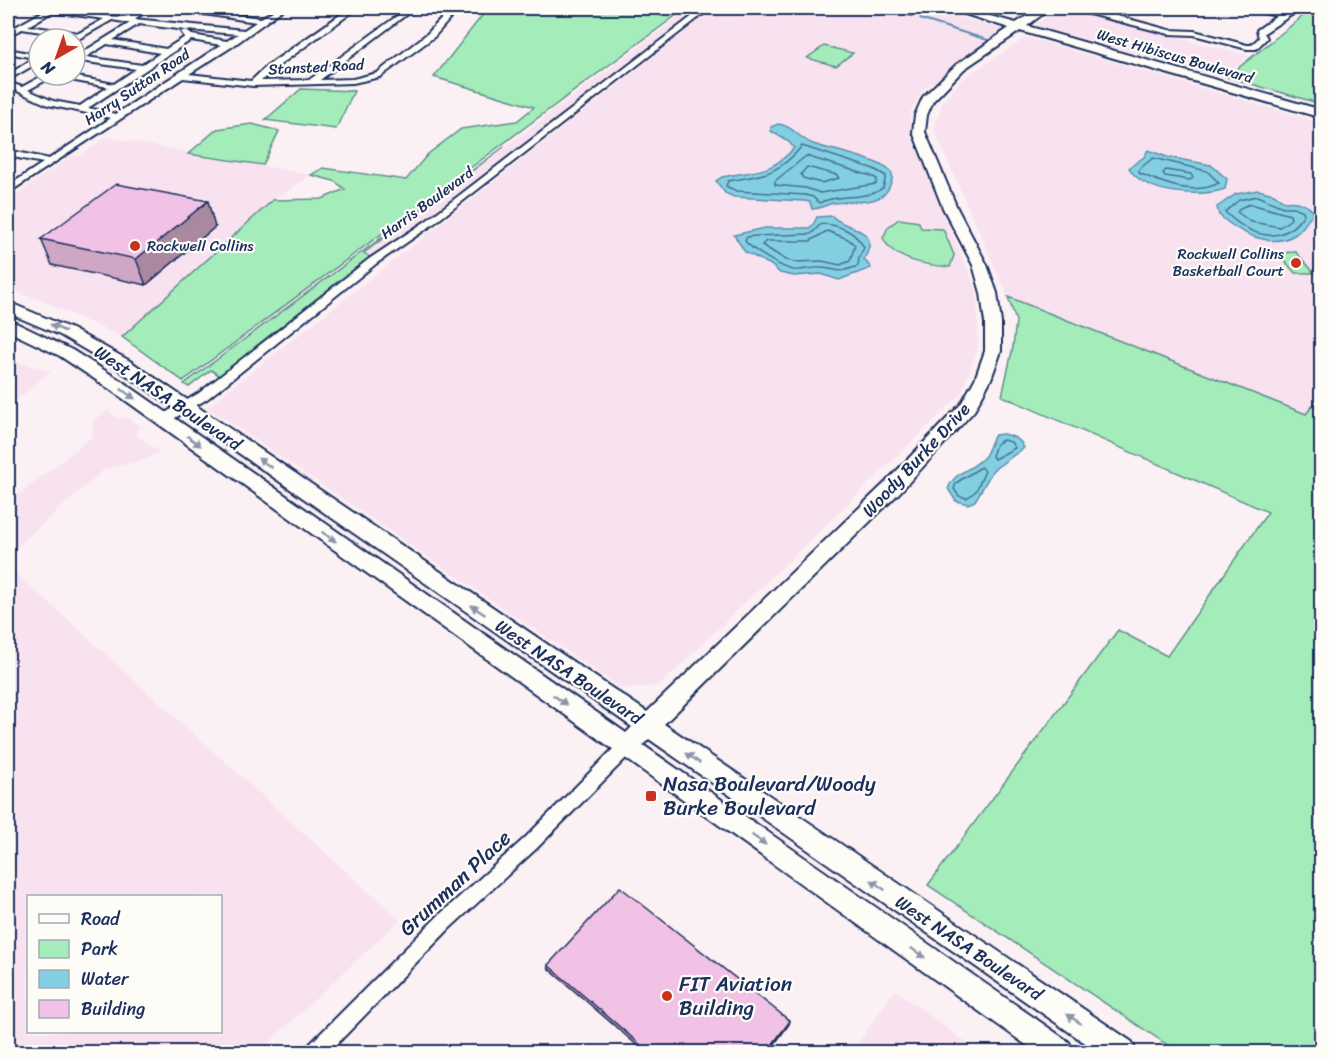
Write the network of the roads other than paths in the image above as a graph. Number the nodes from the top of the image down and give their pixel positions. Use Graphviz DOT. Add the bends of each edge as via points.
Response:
graph roads {
  1 [pos="37,8"];
  2 [pos="149,8"];
  3 [pos="170,8"];
  4 [pos="275,8"];
  5 [pos="282,8"];
  6 [pos="354,8"];
  7 [pos="412,8"];
  8 [pos="442,8"];
  9 [pos="707,8"];
  10 [pos="951,8"];
  11 [pos="1046,8"];
  12 [pos="1057,8"];
  13 [pos="1094,8"];
  14 [pos="1233,8"];
  15 [pos="1239,8"];
  16 [pos="1253,8"];
  17 [pos="1298,8"];
  18 [pos="51,10"];
  19 [pos="1283,15"];
  20 [pos="111,18"];
  21 [pos="126,20"];
  22 [pos="263,21"];
  23 [pos="137,22"];
  24 [pos="21,27"];
  25 [pos="179,27"];
  26 [pos="1022,27"];
  27 [pos="27,28"];
  28 [pos="87,33"];
  29 [pos="247,33"];
  30 [pos="8,34"];
  31 [pos="27,37"];
  32 [pos="190,37"];
  33 [pos="105,41"];
  34 [pos="230,44"];
  35 [pos="8,51"];
  36 [pos="168,52"];
  37 [pos="87,53"];
  38 [pos="27,55"];
  39 [pos="87,60"];
  40 [pos="27,66"];
  41 [pos="143,68"];
  42 [pos="181,75"];
  43 [pos="8,78"];
  44 [pos="87,81"];
  45 [pos="310,83"];
  46 [pos="8,84"];
  47 [pos="253,84"];
  48 [pos="114,86"];
  49 [pos="28,87"];
  50 [pos="24,89"];
  51 [pos="80,110"];
  52 [pos="1322,114"];
  53 [pos="118,117"];
  54 [pos="8,153"];
  55 [pos="51,162"];
  56 [pos="8,190"];
  57 [pos="8,307"];
  58 [pos="8,326"];
  59 [pos="185,408"];
  60 [pos="164,419"];
  61 [pos="303,489"];
  62 [pos="281,503"];
  63 [pos="647,726"];
  64 [pos="626,747"];
  65 [pos="316,1053"];
  66 [pos="1059,1053"];
  67 [pos="1122,1053"];
  1 -- 18 [label="street"];
  2 -- 21 [label="street"];
  3 -- 22 [label="street"];
  4 -- 5 [label="street"];
  5 -- 22 [label="street, Harry Sutton Road"];
  6 -- 47 [label="street"];
  7 -- 45 [label="street"];
  8 -- 45 [label="street, Stansted Road" via="452,12 431,35 380,75"];
  9 -- 59 [label="street, Harris Boulevard"];
  10 -- 26 [label="main road, West Hibiscus Boulevard"];
  11 -- 26 [label="main road"];
  12 -- 26 [label="main road"];
  13 -- 19 [label="street" via="1088,11 1247,47 1253,47 1263,38 1260,32"];
  14 -- 15 [label="street"];
  16 -- 19 [label="street"];
  17 -- 19 [label="street"];
  18 -- 20 [label="street"];
  18 -- 24 [label="street"];
  20 -- 21 [label="street"];
  20 -- 28 [label="street"];
  21 -- 23 [label="street"];
  22 -- 29 [label="street, Harry Sutton Road"];
  23 -- 25 [label="street"];
  23 -- 33 [label="street"];
  24 -- 27 [label="street"];
  24 -- 30 [label="street"];
  25 -- 29 [label="street"];
  25 -- 32 [label="street"];
  26 -- 52 [label="main road, West Hibiscus Boulevard"];
  26 -- 63 [label="main road, Woody Burke Drive" via="939,86 921,114 919,132 989,293 993,351 968,407 917,463"];
  29 -- 34 [label="street, Harry Sutton Road"];
  30 -- 31 [label="street"];
  32 -- 34 [label="street"];
  32 -- 36 [label="street"];
  33 -- 36 [label="street"];
  33 -- 37 [label="street"];
  34 -- 42 [label="street, Harry Sutton Road"];
  35 -- 38 [label="street"];
  36 -- 41 [label="street"];
  39 -- 41 [label="street"];
  40 -- 43 [label="street"];
  41 -- 48 [label="street"];
  42 -- 47 [label="street, Stansted Road"];
  42 -- 53 [label="street, Harry Sutton Road"];
  44 -- 48 [label="street"];
  45 -- 47 [label="street, Stansted Road"];
  46 -- 50 [label="street"];
  48 -- 51 [label="street"];
  49 -- 50 [label="street"];
  50 -- 51 [label="street" via="51,103"];
  51 -- 53 [label="street"];
  53 -- 55 [label="street, Harry Sutton Road"];
  54 -- 55 [label="street"];
  55 -- 56 [label="street, Harry Sutton Road"];
  59 -- 57 [label="main road, West NASA Boulevard, one-way" via="82,341"];
  58 -- 60 [label="main road, West NASA Boulevard, one-way" via="66,353"];
  59 -- 60 [label="street, Harris Boulevard"];
  61 -- 59 [label="main road, West NASA Boulevard, one-way"];
  60 -- 62 [label="main road, West NASA Boulevard, one-way"];
  61 -- 62 [label="main road"];
  63 -- 61 [label="main road, West NASA Boulevard, one-way"];
  62 -- 64 [label="main road, West NASA Boulevard, one-way"];
  63 -- 64 [label="main road, Woody Burke Drive"];
  67 -- 63 [label="main road, West NASA Boulevard, one-way"];
  64 -- 65 [label="street, Grumman Place" via="531,843 444,922"];
  64 -- 66 [label="main road, West NASA Boulevard, one-way"];
}
